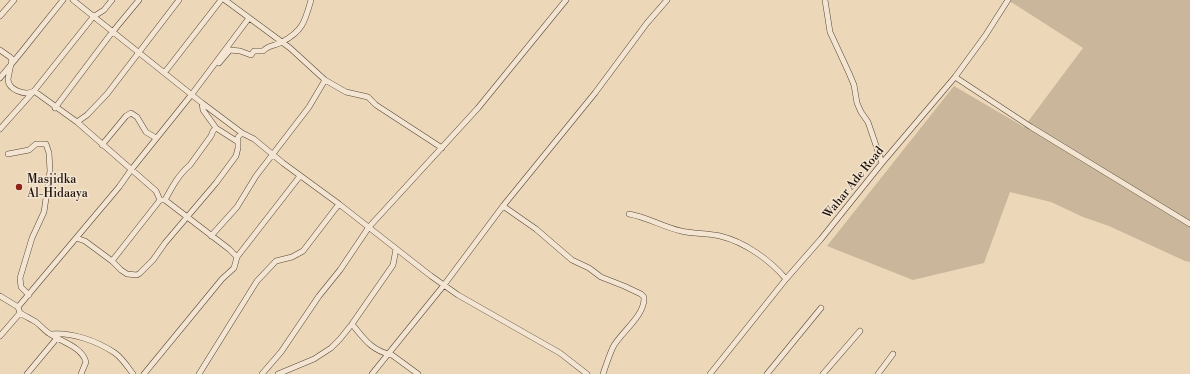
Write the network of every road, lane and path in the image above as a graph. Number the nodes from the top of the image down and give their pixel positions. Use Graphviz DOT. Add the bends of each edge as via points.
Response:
graph roads {
  1 [pos="14,0"];
  2 [pos="63,0"];
  3 [pos="73,0"];
  4 [pos="112,0"];
  5 [pos="139,0"];
  6 [pos="179,0"];
  7 [pos="221,0"];
  8 [pos="225,0"];
  9 [pos="311,0"];
  10 [pos="566,0"];
  11 [pos="667,0"];
  12 [pos="824,0"];
  13 [pos="1008,0"];
  14 [pos="0,16"];
  15 [pos="93,16"];
  16 [pos="249,18"];
  17 [pos="113,32"];
  18 [pos="282,42"];
  19 [pos="0,50"];
  20 [pos="140,52"];
  21 [pos="10,66"];
  22 [pos="165,72"];
  23 [pos="209,72"];
  24 [pos="955,77"];
  25 [pos="0,78"];
  26 [pos="325,80"];
  27 [pos="34,91"];
  28 [pos="192,94"];
  29 [pos="202,103"];
  30 [pos="55,108"];
  31 [pos="77,122"];
  32 [pos="216,128"];
  33 [pos="0,129"];
  34 [pos="242,133"];
  35 [pos="156,138"];
  36 [pos="238,142"];
  37 [pos="102,145"];
  38 [pos="442,148"];
  39 [pos="8,154"];
  40 [pos="272,154"];
  41 [pos="882,163"];
  42 [pos="130,170"];
  43 [pos="300,176"];
  44 [pos="163,200"];
  45 [pos="339,204"];
  46 [pos="503,206"];
  47 [pos="629,214"];
  48 [pos="187,218"];
  49 [pos="1190,224"];
  50 [pos="369,227"];
  51 [pos="211,236"];
  52 [pos="76,238"];
  53 [pos="396,249"];
  54 [pos="238,257"];
  55 [pos="112,261"];
  56 [pos="786,279"];
  57 [pos="444,285"];
  58 [pos="29,295"];
  59 [pos="0,296"];
  60 [pos="18,307"];
  61 [pos="821,308"];
  62 [pos="20,313"];
  63 [pos="352,324"];
  64 [pos="860,331"];
  65 [pos="50,334"];
  66 [pos="0,336"];
  67 [pos="57,338"];
  68 [pos="387,354"];
  69 [pos="893,354"];
  70 [pos="27,374"];
  71 [pos="81,374"];
  72 [pos="133,374"];
  73 [pos="144,374"];
  74 [pos="200,374"];
  75 [pos="262,374"];
  76 [pos="278,374"];
  77 [pos="372,374"];
  78 [pos="418,374"];
  79 [pos="587,374"];
  80 [pos="603,374"];
  81 [pos="710,374"];
  82 [pos="767,374"];
  83 [pos="823,374"];
  84 [pos="878,374"];
  1 -- 14 [label="street"];
  2 -- 21 [label="street"];
  3 -- 15 [label="street"];
  4 -- 15 [label="street" via="104,10"];
  5 -- 17 [label="street"];
  6 -- 20 [label="street"];
  7 -- 22 [label="street"];
  8 -- 16 [label="street"];
  9 -- 18 [label="street" via="300,29"];
  10 -- 38 [label="street"];
  11 -- 46 [label="street"];
  12 -- 41 [label="street" via="830,32 852,79 861,112 868,122"];
  13 -- 24 [label="street, Wahar Ade Road"];
  15 -- 17 [label="street"];
  15 -- 27 [label="street"];
  16 -- 18 [label="street"];
  16 -- 23 [label="street"];
  17 -- 20 [label="street"];
  17 -- 30 [label="street"];
  18 -- 23 [label="street" via="263,51 254,51 251,55 230,50"];
  18 -- 26 [label="street"];
  19 -- 21 [label="street" via="12,59"];
  20 -- 22 [label="street"];
  20 -- 31 [label="street" via="108,94"];
  21 -- 25 [label="street"];
  21 -- 27 [label="street" via="9,83 21,93"];
  22 -- 28 [label="street"];
  23 -- 28 [label="street"];
  24 -- 41 [label="street, Wahar Ade Road"];
  24 -- 49 [label="street" via="1031,127"];
  26 -- 38 [label="street" via="346,92 368,98"];
  26 -- 40 [label="street" via="309,107"];
  27 -- 30 [label="street"];
  27 -- 33 [label="street"];
  28 -- 29 [label="street"];
  28 -- 35 [label="street"];
  29 -- 32 [label="street" via="203,110"];
  29 -- 34 [label="street"];
  30 -- 31 [label="street"];
  31 -- 37 [label="street"];
  32 -- 36 [label="street"];
  32 -- 44 [label="street"];
  34 -- 36 [label="street"];
  34 -- 40 [label="street"];
  35 -- 37 [label="street" via="146,132 137,117 131,113"];
  35 -- 42 [label="street"];
  36 -- 48 [label="street" via="236,156"];
  37 -- 42 [label="street"];
  38 -- 50 [label="street"];
  39 -- 58 [label="street" via="29,150 36,144 46,144 49,153 50,171 44,212 32,238 20,278 22,287"];
  40 -- 43 [label="street"];
  40 -- 51 [label="street" via="237,207"];
  41 -- 56 [label="street, Wahar Ade Road"];
  42 -- 44 [label="street"];
  42 -- 52 [label="street"];
  43 -- 45 [label="street"];
  43 -- 54 [label="street"];
  44 -- 48 [label="street"];
  44 -- 55 [label="street"];
  45 -- 50 [label="street"];
  45 -- 74 [label="street" via="303,251 276,261 260,277"];
  46 -- 57 [label="street"];
  46 -- 80 [label="street" via="536,229 572,260 644,297 645,303 641,311 614,346"];
  47 -- 56 [label="street" via="682,232 719,236 744,245"];
  48 -- 51 [label="street"];
  48 -- 55 [label="street" via="137,275 127,274"];
  50 -- 53 [label="street"];
  50 -- 75 [label="street" via="281,352"];
  51 -- 54 [label="street"];
  52 -- 55 [label="street" via="85,241"];
  52 -- 58 [label="street"];
  53 -- 57 [label="street"];
  53 -- 63 [label="street" via="393,266"];
  54 -- 73 [label="street" via="234,268 222,279"];
  56 -- 81 [label="street, Wahar Ade Road"];
  57 -- 68 [label="street"];
  57 -- 79 [label="street" via="560,353"];
  58 -- 60 [label="street"];
  59 -- 60 [label="street"];
  60 -- 62 [label="street"];
  61 -- 82 [label="street"];
  62 -- 65 [label="street"];
  62 -- 66 [label="street"];
  63 -- 68 [label="street" via="368,344"];
  63 -- 76 [label="street" via="330,348 314,359"];
  64 -- 83 [label="street"];
  65 -- 67 [label="street"];
  65 -- 72 [label="street" via="63,333 100,344 116,354"];
  67 -- 70 [label="street"];
  67 -- 71 [label="street" via="74,347 85,358"];
  68 -- 77 [label="street"];
  68 -- 78 [label="street"];
  69 -- 84 [label="street"];
}
